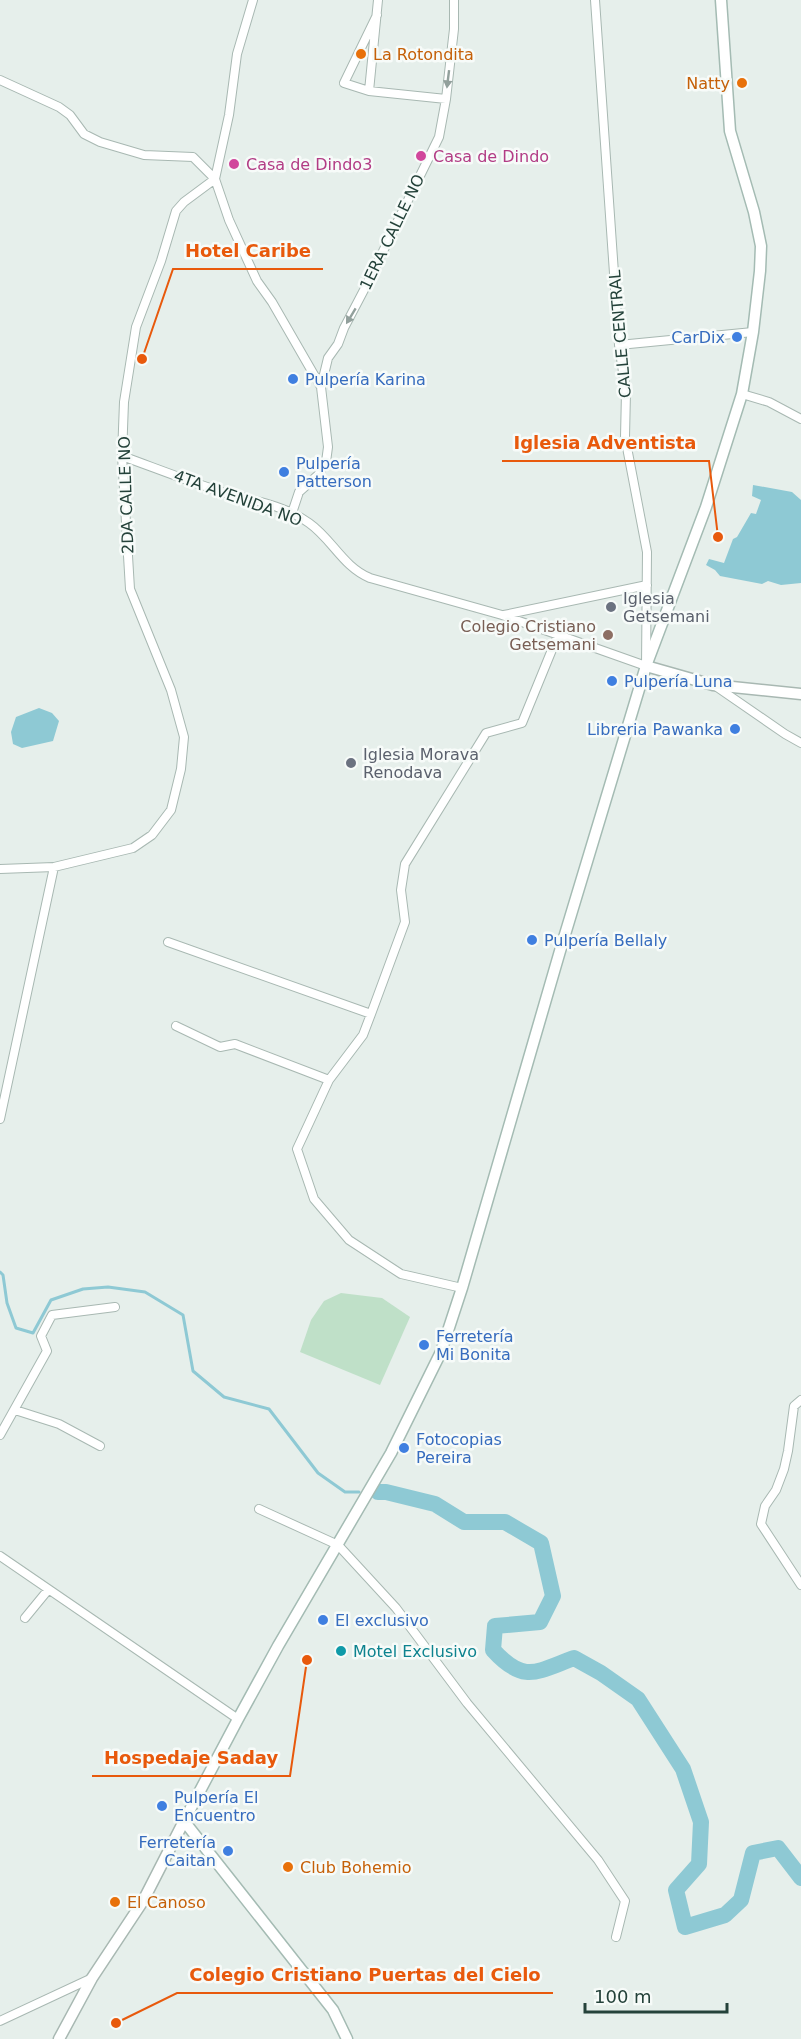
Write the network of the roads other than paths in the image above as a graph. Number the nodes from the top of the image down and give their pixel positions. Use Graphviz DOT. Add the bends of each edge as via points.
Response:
graph roads {
  1 [pos="253,0"];
  2 [pos="378,0"];
  3 [pos="454,0"];
  4 [pos="595,0"];
  5 [pos="721,0"];
  6 [pos="377,15"];
  7 [pos="0,80"];
  8 [pos="369,91"];
  9 [pos="446,99"];
  10 [pos="215,179"];
  11 [pos="753,332"];
  12 [pos="619,345"];
  13 [pos="321,387"];
  14 [pos="742,394"];
  15 [pos="801,419"];
  16 [pos="122,456"];
  17 [pos="291,513"];
  18 [pos="647,585"];
  19 [pos="502,615"];
  20 [pos="558,635"];
  21 [pos="646,666"];
  22 [pos="713,685"];
  23 [pos="801,694"];
  24 [pos="801,743"];
  25 [pos="54,867"];
  26 [pos="0,869"];
  27 [pos="168,942"];
  28 [pos="371,1014"];
  29 [pos="177,1026"];
  30 [pos="329,1080"];
  31 [pos="0,1119"];
  32 [pos="462,1288"];
  33 [pos="115,1307"];
  34 [pos="801,1400"];
  35 [pos="15,1410"];
  36 [pos="0,1435"];
  37 [pos="100,1446"];
  38 [pos="259,1509"];
  39 [pos="338,1545"];
  40 [pos="0,1556"];
  41 [pos="801,1585"];
  42 [pos="48,1590"];
  43 [pos="25,1618"];
  44 [pos="238,1719"];
  45 [pos="184,1821"];
  46 [pos="616,1937"];
  47 [pos="92,1978"];
  48 [pos="0,2021"];
  49 [pos="59,2038"];
  50 [pos="347,2039"];
  1 -- 10 [label="street" via="237,54"];
  2 -- 6 [label="street"];
  3 -- 9 [label="street, 1ERA CALLE NO, one-way"];
  4 -- 12 [label="street, CALLE CENTRAL"];
  5 -- 11 [label="main road" via="730,130 761,246"];
  6 -- 8 [label="street"];
  6 -- 8 [label="street" via="344,83"];
  7 -- 10 [label="street" via="59,107 84,134 100,142 144,155 193,157"];
  8 -- 9 [label="street"];
  9 -- 13 [label="street, 1ERA CALLE NO, one-way" via="439,137 338,345 328,358"];
  10 -- 13 [label="street" via="257,280"];
  10 -- 16 [label="street, 2DA CALLE NO" via="176,211 136,327 124,402"];
  11 -- 12 [label="street"];
  11 -- 14 [label="main road"];
  12 -- 18 [label="street, CALLE CENTRAL" via="626,392 625,437 645,537"];
  13 -- 17 [label="street" via="326,462 299,492"];
  14 -- 15 [label="street" via="769,402"];
  14 -- 21 [label="main road" via="706,507"];
  16 -- 17 [label="street, 4TA AVENIDA NO"];
  16 -- 25 [label="street, 2DA CALLE NO" via="130,589 171,690 184,737 181,770 171,810 152,835 133,849"];
  17 -- 19 [label="street, 4TA AVENIDA NO" via="310,523 357,573"];
  18 -- 19 [label="street"];
  18 -- 21 [label="street, CALLE CENTRAL"];
  19 -- 20 [label="street, 4TA AVENIDA NO"];
  20 -- 21 [label="street, 4TA AVENIDA NO"];
  20 -- 28 [label="street" via="522,723 486,733 405,864 401,890 405,922"];
  21 -- 22 [label="main road"];
  21 -- 32 [label="main road"];
  22 -- 23 [label="main road"];
  22 -- 24 [label="street"];
  25 -- 26 [label="street"];
  25 -- 31 [label="street"];
  27 -- 28 [label="street"];
  28 -- 30 [label="street" via="363,1035"];
  29 -- 30 [label="street" via="220,1047 235,1044"];
  30 -- 32 [label="street" via="297,1149 314,1199 349,1240 401,1274"];
  32 -- 39 [label="main road" via="441,1352 391,1453"];
  33 -- 35 [label="street" via="52,1315 41,1336 47,1351"];
  34 -- 41 [label="street" via="794,1406 784,1469 765,1506 761,1524"];
  35 -- 36 [label="street"];
  35 -- 37 [label="street" via="59,1424"];
  38 -- 39 [label="street"];
  39 -- 44 [label="main road"];
  39 -- 46 [label="street" via="396,1608 467,1703 598,1860 625,1901"];
  40 -- 42 [label="street"];
  42 -- 43 [label="street"];
  42 -- 44 [label="street"];
  44 -- 45 [label="main road"];
  45 -- 47 [label="main road" via="143,1901"];
  45 -- 50 [label="main road" via="333,2010"];
  47 -- 48 [label="street"];
  47 -- 49 [label="main road"];
}
